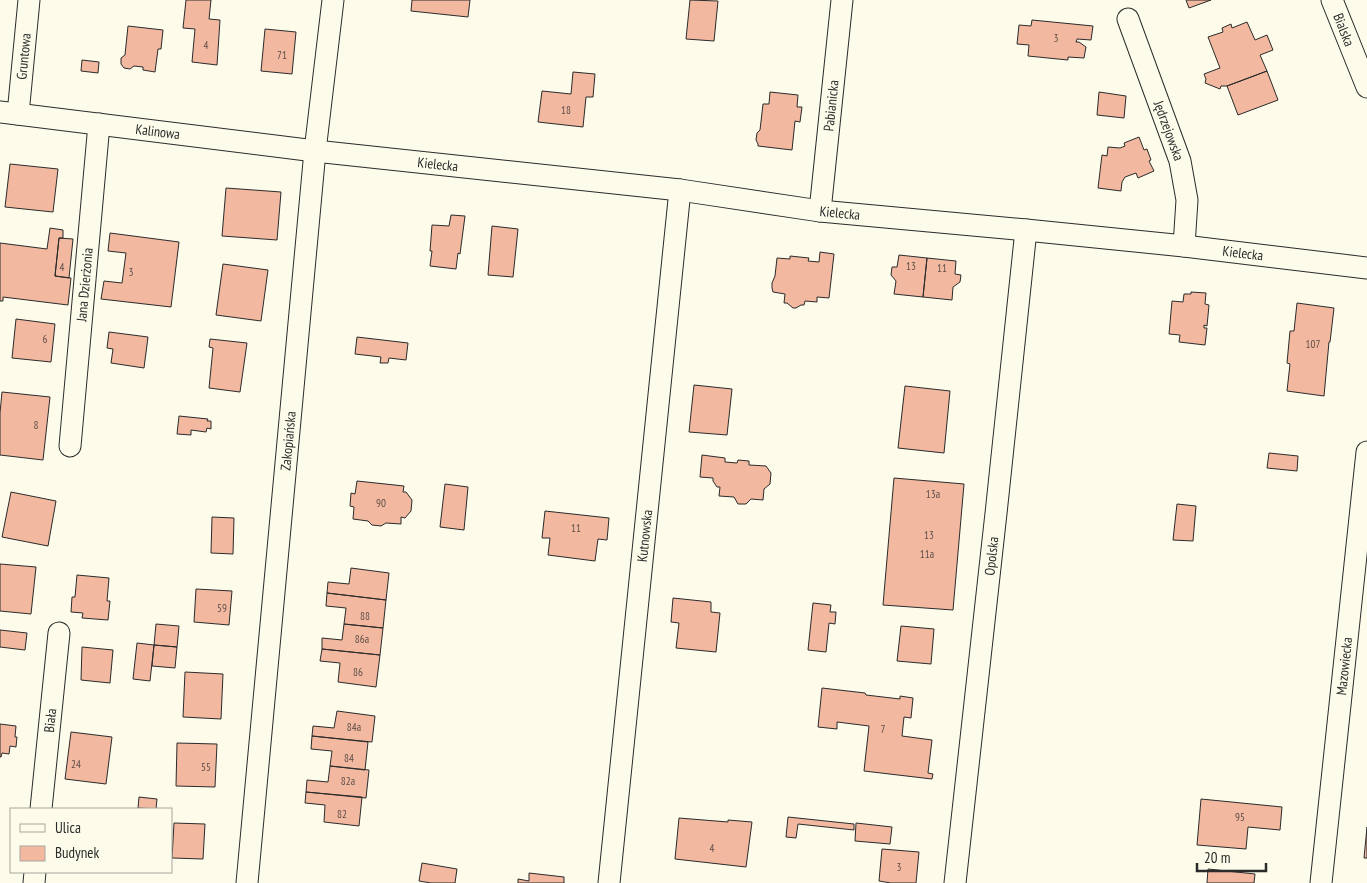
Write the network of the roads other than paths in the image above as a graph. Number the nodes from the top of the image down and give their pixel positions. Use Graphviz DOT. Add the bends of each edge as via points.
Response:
graph roads {
  1 [pos="29,0"];
  2 [pos="333,0"];
  3 [pos="842,0"];
  4 [pos="1332,0"];
  5 [pos="1128,19"];
  6 [pos="1367,87"];
  7 [pos="9,113"];
  8 [pos="99,124"];
  9 [pos="315,151"];
  10 [pos="680,190"];
  11 [pos="820,211"];
  12 [pos="1026,230"];
  13 [pos="1184,246"];
  14 [pos="1367,268"];
  15 [pos="70,446"];
  16 [pos="1367,452"];
  17 [pos="58,633"];
  18 [pos="41,808"];
  19 [pos="247,883"];
  20 [pos="609,883"];
  21 [pos="955,883"];
  22 [pos="1321,883"];
  1 -- 7 [label="street, Gruntowa"];
  2 -- 9 [label="street, Zakopiańska"];
  3 -- 11 [label="street, Pabianicka"];
  4 -- 6 [label="street, Bialska"];
  5 -- 13 [label="street, Jędrzejowska" via="1180,161 1188,200"];
  7 -- 8 [label="street, Kalinowa"];
  8 -- 9 [label="street, Kalinowa"];
  8 -- 15 [label="street, Jana Dzierżonia"];
  9 -- 10 [label="street, Kielecka"];
  9 -- 19 [label="street, Zakopiańska"];
  10 -- 11 [label="street, Kielecka"];
  10 -- 20 [label="street, Kutnowska"];
  11 -- 12 [label="street, Kielecka"];
  12 -- 13 [label="street, Kielecka"];
  12 -- 21 [label="street, Opolska"];
  13 -- 14 [label="street, Kielecka"];
  16 -- 22 [label="street, Mazowiecka"];
  17 -- 18 [label="street, Biała"];
}
